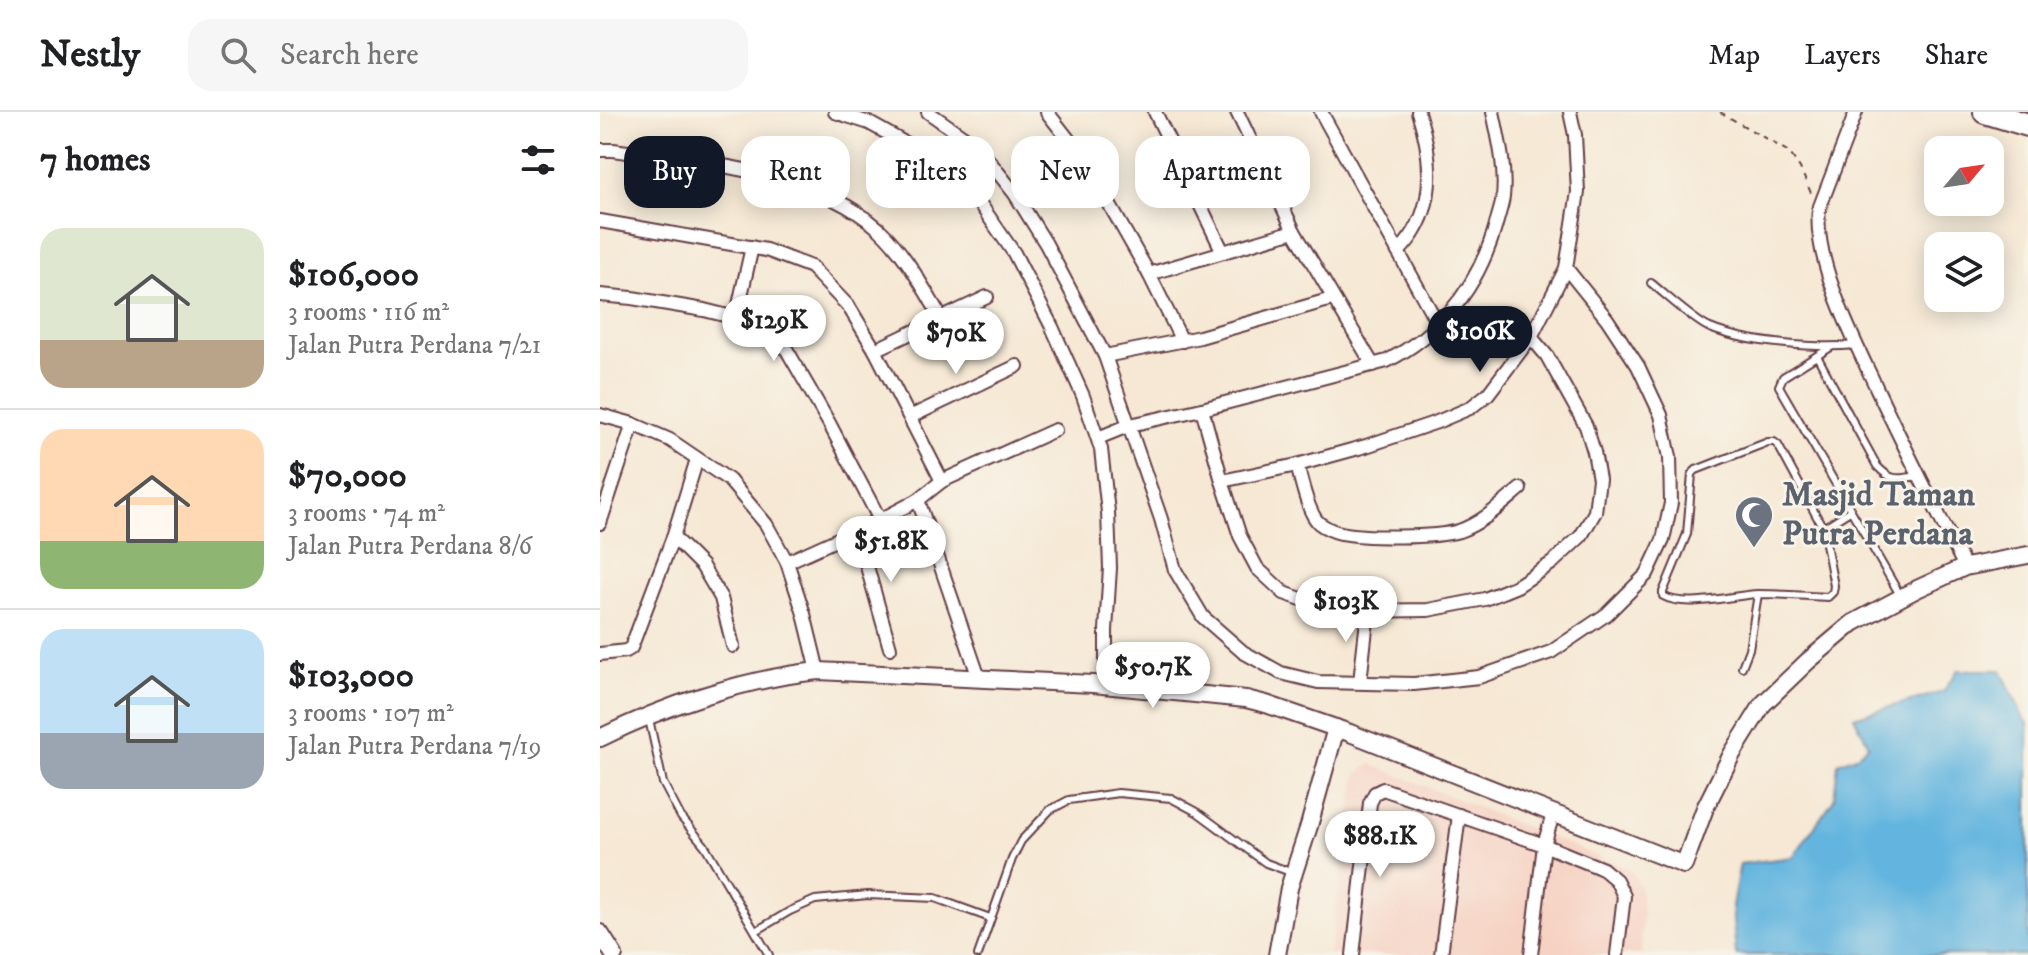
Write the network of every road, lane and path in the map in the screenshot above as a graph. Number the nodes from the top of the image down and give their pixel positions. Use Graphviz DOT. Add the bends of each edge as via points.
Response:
graph roads {
  1 [pos="835,112"];
  2 [pos="928,112"];
  3 [pos="1047,112"];
  4 [pos="1155,112"];
  5 [pos="1237,112"];
  6 [pos="1321,112"];
  7 [pos="1418,112"];
  8 [pos="1493,112"];
  9 [pos="1570,112"];
  10 [pos="1720,112"];
  11 [pos="1856,112"];
  12 [pos="1985,112"];
  13 [pos="2028,125"];
  14 [pos="600,150"];
  15 [pos="1819,209"];
  16 [pos="600,221"];
  17 [pos="1294,231"];
  18 [pos="752,247"];
  19 [pos="1223,252"];
  20 [pos="1398,252"];
  21 [pos="1566,268"];
  22 [pos="1149,274"];
  23 [pos="1651,283"];
  24 [pos="600,295"];
  25 [pos="987,297"];
  26 [pos="1332,299"];
  27 [pos="736,318"];
  28 [pos="942,319"];
  29 [pos="1439,326"];
  30 [pos="1531,337"];
  31 [pos="1182,341"];
  32 [pos="1856,345"];
  33 [pos="1831,347"];
  34 [pos="875,350"];
  35 [pos="1105,356"];
  36 [pos="1817,356"];
  37 [pos="1373,365"];
  38 [pos="1017,366"];
  39 [pos="1202,409"];
  40 [pos="600,415"];
  41 [pos="910,417"];
  42 [pos="633,424"];
  43 [pos="1130,425"];
  44 [pos="1055,430"];
  45 [pos="1098,438"];
  46 [pos="697,459"];
  47 [pos="1297,465"];
  48 [pos="1918,476"];
  49 [pos="942,481"];
  50 [pos="1222,481"];
  51 [pos="1520,489"];
  52 [pos="918,500"];
  53 [pos="1850,511"];
  54 [pos="880,520"];
  55 [pos="600,523"];
  56 [pos="1823,528"];
  57 [pos="857,531"];
  58 [pos="673,537"];
  59 [pos="2028,555"];
  60 [pos="787,562"];
  61 [pos="1965,567"];
  62 [pos="1758,594"];
  63 [pos="1901,598"];
  64 [pos="1368,611"];
  65 [pos="733,646"];
  66 [pos="890,648"];
  67 [pos="600,654"];
  68 [pos="1742,667"];
  69 [pos="818,671"];
  70 [pos="979,678"];
  71 [pos="1360,682"];
  72 [pos="1106,685"];
  73 [pos="649,715"];
  74 [pos="1336,728"];
  75 [pos="600,738"];
  76 [pos="1553,814"];
  77 [pos="1459,815"];
  78 [pos="1544,845"];
  79 [pos="1294,873"];
  80 [pos="990,918"];
  81 [pos="756,931"];
  82 [pos="600,933"];
  83 [pos="614,955"];
  84 [pos="769,955"];
  85 [pos="978,955"];
  86 [pos="1277,955"];
  87 [pos="1353,955"];
  88 [pos="1441,955"];
  89 [pos="1531,955"];
  90 [pos="1617,955"];
  1 -- 45 [label="street" via="869,123 937,161 978,201 1014,253 1052,327"];
  2 -- 35 [label="street" via="978,147 1015,194"];
  3 -- 22 [label="street" via="1083,158"];
  4 -- 19 [label="street"];
  5 -- 17 [label="street"];
  6 -- 20 [label="street"];
  7 -- 20 [label="street" via="1427,139 1430,188 1421,221"];
  8 -- 29 [label="street" via="1502,151 1503,197 1479,272"];
  9 -- 21 [label="street" via="1578,192"];
  10 -- 15 [label="path" via="1789,152"];
  11 -- 15 [label="street"];
  12 -- 13 [label="highway"];
  14 -- 28 [label="street" via="770,175 844,203 906,258"];
  15 -- 32 [label="street" via="1817,226 1833,287"];
  16 -- 18 [label="street"];
  17 -- 19 [label="street"];
  17 -- 26 [label="street"];
  18 -- 27 [label="street"];
  18 -- 34 [label="street" via="811,267 849,307"];
  19 -- 22 [label="street"];
  20 -- 29 [label="street"];
  21 -- 30 [label="street"];
  21 -- 71 [label="street" via="1638,366 1661,415 1670,457 1671,503 1663,540 1647,574 1607,614 1551,652 1479,677 1414,684"];
  22 -- 31 [label="street"];
  23 -- 33 [label="lane" via="1708,328 1753,339"];
  24 -- 27 [label="street"];
  25 -- 28 [label="street"];
  26 -- 31 [label="street"];
  26 -- 37 [label="street"];
  27 -- 54 [label="street" via="765,327 784,345"];
  28 -- 34 [label="street"];
  29 -- 37 [label="street" via="1405,352"];
  30 -- 47 [label="street" via="1488,394 1470,408"];
  30 -- 64 [label="street" via="1571,395 1594,452 1599,479 1595,512 1581,536 1517,586 1485,599 1428,610"];
  31 -- 35 [label="street"];
  32 -- 33 [label="lane"];
  32 -- 48 [label="street"];
  33 -- 36 [label="lane"];
  34 -- 41 [label="street"];
  35 -- 43 [label="street"];
  36 -- 48 [label="lane" via="1877,466 1894,479"];
  36 -- 53 [label="lane" via="1783,377 1779,386"];
  37 -- 39 [label="street"];
  38 -- 41 [label="street"];
  39 -- 43 [label="street"];
  39 -- 50 [label="street"];
  40 -- 42 [label="street"];
  41 -- 49 [label="street"];
  42 -- 46 [label="street"];
  42 -- 55 [label="street"];
  43 -- 45 [label="street"];
  43 -- 71 [label="street" via="1175,570 1203,617 1243,652 1281,673 1318,682"];
  44 -- 49 [label="street"];
  45 -- 72 [label="street" via="1110,568"];
  46 -- 58 [label="street"];
  46 -- 60 [label="street" via="729,480 766,524"];
  47 -- 50 [label="street"];
  47 -- 51 [label="street" via="1316,521 1338,533 1460,531"];
  48 -- 61 [label="street"];
  49 -- 52 [label="street"];
  50 -- 64 [label="street" via="1257,568 1284,593 1321,606"];
  52 -- 54 [label="street"];
  52 -- 70 [label="street"];
  53 -- 56 [label="lane"];
  53 -- 63 [label="lane"];
  54 -- 57 [label="street"];
  56 -- 62 [label="lane" via="1833,592 1828,597"];
  56 -- 62 [label="lane" via="1774,442 1696,470 1687,534 1663,596 1685,601"];
  57 -- 60 [label="street"];
  57 -- 66 [label="street"];
  58 -- 65 [label="street" via="702,566 721,598"];
  58 -- 67 [label="street" via="631,648"];
  59 -- 61 [label="street"];
  60 -- 69 [label="street"];
  61 -- 63 [label="street"];
  62 -- 68 [label="lane"];
  63 -- 76 [label="street" via="1853,623 1763,704 1705,808 1684,865"];
  64 -- 71 [label="street"];
  69 -- 70 [label="street"];
  69 -- 73 [label="street" via="781,675"];
  70 -- 72 [label="street"];
  72 -- 74 [label="street" via="1246,699"];
  73 -- 75 [label="street"];
  73 -- 81 [label="lane" via="663,783"];
  74 -- 76 [label="street"];
  74 -- 79 [label="street"];
  76 -- 78 [label="street"];
  77 -- 78 [label="street"];
  77 -- 87 [label="street" via="1383,789 1375,793"];
  77 -- 88 [label="street"];
  78 -- 89 [label="street"];
  78 -- 90 [label="street" via="1603,869 1616,880 1624,896"];
  79 -- 80 [label="lane" via="1266,863 1171,798 1118,793 1085,797 1050,810 1021,841"];
  79 -- 86 [label="street"];
  80 -- 81 [label="lane" via="935,898 868,895 815,900"];
  80 -- 85 [label="lane"];
  81 -- 84 [label="lane"];
  82 -- 83 [label="street"];
}
